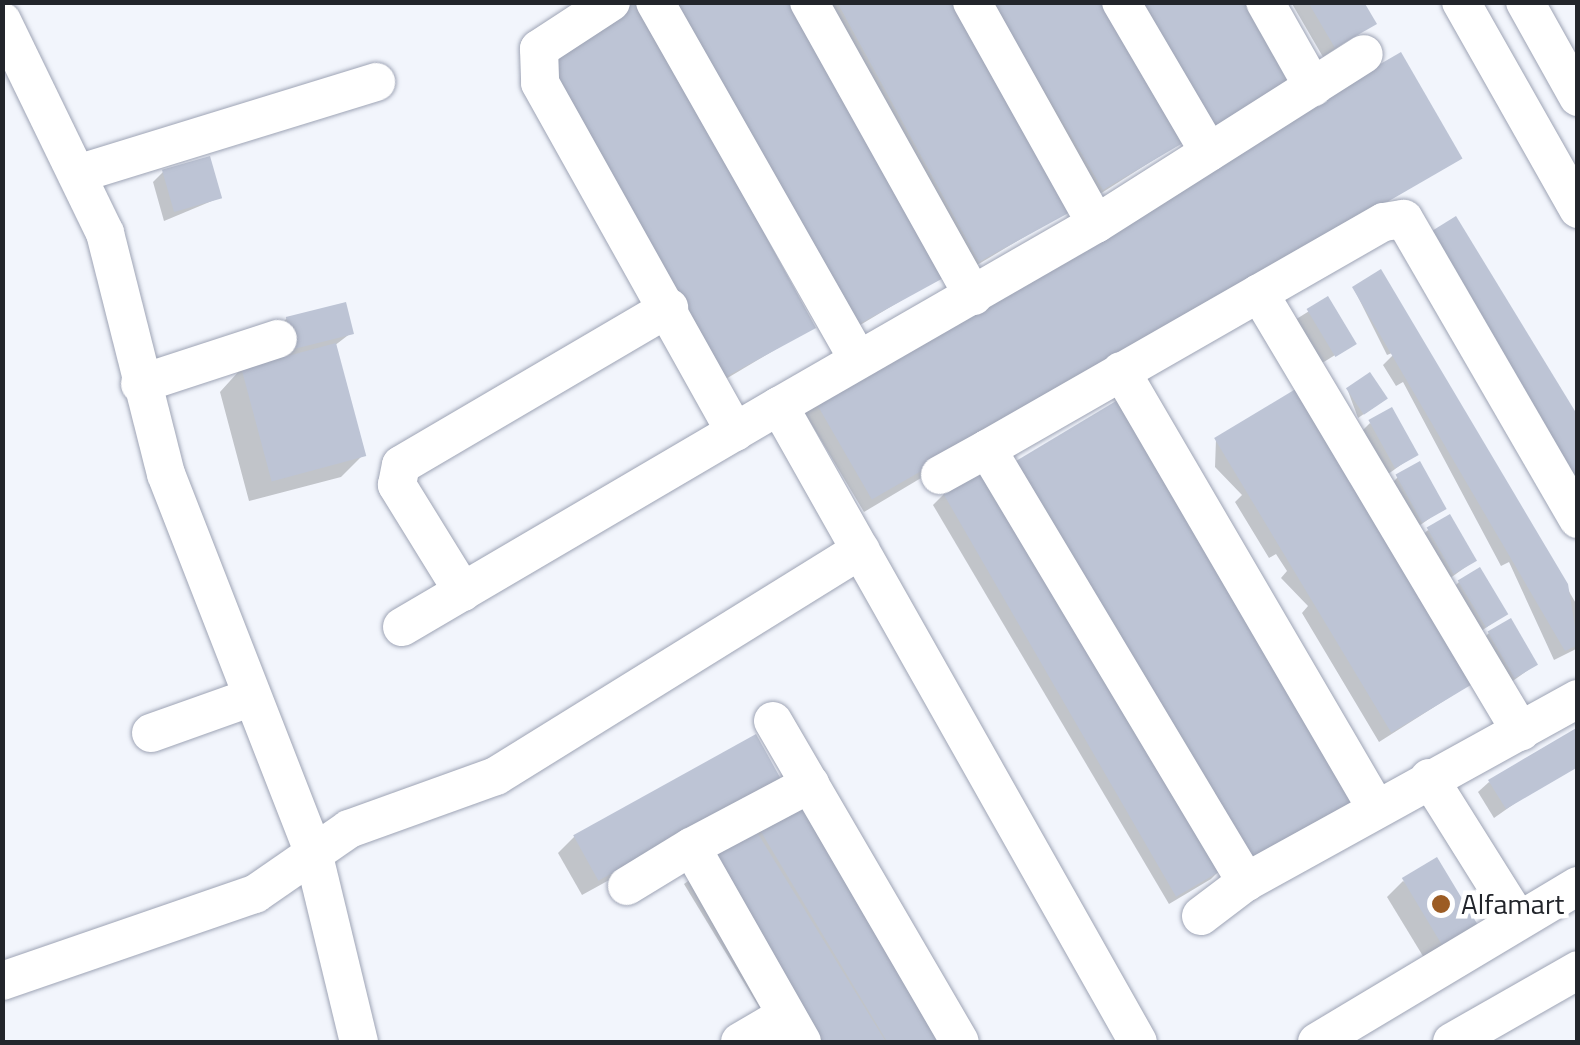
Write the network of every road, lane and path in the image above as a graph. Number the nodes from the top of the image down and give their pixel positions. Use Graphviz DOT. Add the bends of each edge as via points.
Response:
graph roads {
  1 [pos="610,2"];
  2 [pos="655,2"];
  3 [pos="809,2"];
  4 [pos="972,2"];
  5 [pos="1121,2"];
  6 [pos="1266,2"];
  7 [pos="1461,2"];
  8 [pos="1524,2"];
  9 [pos="2,21"];
  10 [pos="1364,54"];
  11 [pos="376,82"];
  12 [pos="19,86"];
  13 [pos="1313,86"];
  14 [pos="1578,98"];
  15 [pos="1209,152"];
  16 [pos="77,174"];
  17 [pos="1578,209"];
  18 [pos="1096,224"];
  19 [pos="1259,292"];
  20 [pos="973,296"];
  21 [pos="669,308"];
  22 [pos="278,339"];
  23 [pos="858,359"];
  24 [pos="1121,370"];
  25 [pos="140,384"];
  26 [pos="779,406"];
  27 [pos="735,432"];
  28 [pos="987,448"];
  29 [pos="940,475"];
  30 [pos="1578,519"];
  31 [pos="861,550"];
  32 [pos="463,592"];
  33 [pos="402,626"];
  34 [pos="252,697"];
  35 [pos="1578,699"];
  36 [pos="773,721"];
  37 [pos="1520,732"];
  38 [pos="152,733"];
  39 [pos="1430,778"];
  40 [pos="810,784"];
  41 [pos="1376,808"];
  42 [pos="692,847"];
  43 [pos="313,852"];
  44 [pos="1246,882"];
  45 [pos="627,886"];
  46 [pos="1578,886"];
  47 [pos="1201,916"];
  48 [pos="1518,920"];
  49 [pos="1578,970"];
  50 [pos="2,981"];
  51 [pos="794,1029"];
  52 [pos="1497,1032"];
  53 [pos="359,1042"];
  54 [pos="740,1042"];
  55 [pos="960,1042"];
  56 [pos="1138,1042"];
  57 [pos="1317,1042"];
  58 [pos="1452,1042"];
  1 -- 21 [label="street" via="538,49 540,83"];
  2 -- 23 [label="street"];
  3 -- 20 [label="street"];
  4 -- 18 [label="street"];
  5 -- 15 [label="street"];
  6 -- 13 [label="street"];
  7 -- 17 [label="street"];
  8 -- 14 [label="street"];
  9 -- 12 [label="street"];
  10 -- 13 [label="street"];
  11 -- 16 [label="street"];
  12 -- 16 [label="street"];
  13 -- 15 [label="street"];
  15 -- 18 [label="street"];
  16 -- 25 [label="street" via="104,233"];
  18 -- 20 [label="street"];
  19 -- 24 [label="street"];
  19 -- 30 [label="street" via="1404,219"];
  19 -- 37 [label="street"];
  20 -- 23 [label="street"];
  21 -- 27 [label="street"];
  21 -- 32 [label="street" via="401,466 397,485"];
  22 -- 25 [label="street"];
  23 -- 26 [label="street"];
  24 -- 28 [label="street"];
  24 -- 41 [label="street"];
  25 -- 34 [label="street"];
  26 -- 27 [label="street"];
  26 -- 31 [label="street"];
  27 -- 32 [label="street"];
  28 -- 29 [label="street"];
  28 -- 44 [label="street"];
  31 -- 43 [label="street" via="496,776 349,829"];
  31 -- 56 [label="street"];
  32 -- 33 [label="street"];
  34 -- 38 [label="street"];
  34 -- 43 [label="street"];
  35 -- 37 [label="street"];
  36 -- 40 [label="street"];
  37 -- 39 [label="street"];
  39 -- 41 [label="street"];
  39 -- 48 [label="street"];
  40 -- 42 [label="street"];
  40 -- 55 [label="street"];
  41 -- 44 [label="street"];
  42 -- 45 [label="street"];
  42 -- 51 [label="street"];
  43 -- 50 [label="street" via="255,894"];
  43 -- 53 [label="street"];
  44 -- 47 [label="street"];
  46 -- 48 [label="street"];
  48 -- 57 [label="street"];
  49 -- 52 [label="street"];
  51 -- 54 [label="street"];
  52 -- 58 [label="street"];
}
